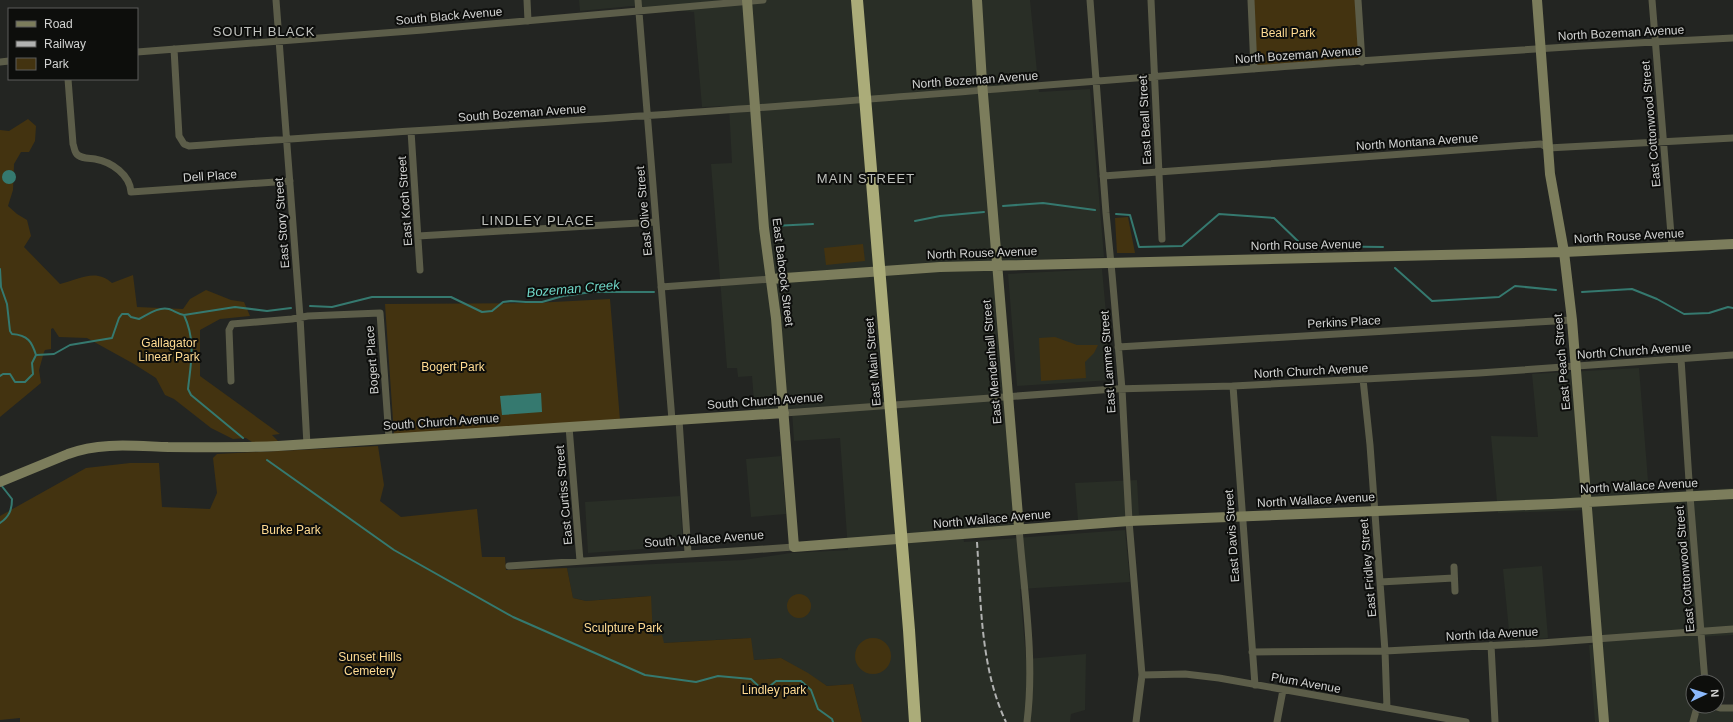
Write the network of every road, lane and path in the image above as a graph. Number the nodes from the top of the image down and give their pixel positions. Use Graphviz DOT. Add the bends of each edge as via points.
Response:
graph roads {
  1 [pos="276,0"];
  2 [pos="526,0"];
  3 [pos="638,0"];
  4 [pos="763,0"];
  5 [pos="857,0"];
  6 [pos="977,0"];
  7 [pos="1090,0"];
  8 [pos="1151,0"];
  9 [pos="1251,0"];
  10 [pos="1358,0"];
  11 [pos="1537,0"];
  12 [pos="1652,0"];
  13 [pos="747,1"];
  14 [pos="639,10"];
  15 [pos="528,21"];
  16 [pos="1733,38"];
  17 [pos="279,41"];
  18 [pos="1655,42"];
  19 [pos="1540,48"];
  20 [pos="174,49"];
  21 [pos="138,52"];
  22 [pos="1362,62"];
  23 [pos="1254,69"];
  24 [pos="1154,77"];
  25 [pos="68,80"];
  26 [pos="1096,81"];
  27 [pos="983,90"];
  28 [pos="865,100"];
  29 [pos="755,108"];
  30 [pos="648,115"];
  31 [pos="411,131"];
  32 [pos="1733,138"];
  33 [pos="287,139"];
  34 [pos="1663,143"];
  35 [pos="1548,148"];
  36 [pos="1159,172"];
  37 [pos="1103,176"];
  38 [pos="290,182"];
  39 [pos="656,222"];
  40 [pos="418,236"];
  41 [pos="1162,239"];
  42 [pos="1733,244"];
  43 [pos="1672,247"];
  44 [pos="1564,252"];
  45 [pos="1111,262"];
  46 [pos="998,265"];
  47 [pos="420,270"];
  48 [pos="880,272"];
  49 [pos="770,279"];
  50 [pos="661,287"];
  51 [pos="300,318"];
  52 [pos="1572,320"];
  53 [pos="1118,347"];
  54 [pos="1733,355"];
  55 [pos="1681,359"];
  56 [pos="1576,366"];
  57 [pos="1363,379"];
  58 [pos="231,381"];
  59 [pos="1233,386"];
  60 [pos="1122,389"];
  61 [pos="1008,396"];
  62 [pos="890,405"];
  63 [pos="784,413"];
  64 [pos="675,420"];
  65 [pos="569,427"];
  66 [pos="389,438"];
  67 [pos="307,444"];
  68 [pos="3,481"];
  69 [pos="1733,494"];
  70 [pos="1690,496"];
  71 [pos="1587,502"];
  72 [pos="1374,511"];
  73 [pos="1242,517"];
  74 [pos="1129,521"];
  75 [pos="1019,528"];
  76 [pos="900,539"];
  77 [pos="794,547"];
  78 [pos="688,553"];
  79 [pos="580,561"];
  80 [pos="509,566"];
  81 [pos="1454,567"];
  82 [pos="1454,578"];
  83 [pos="1380,582"];
  84 [pos="1455,591"];
  85 [pos="1733,629"];
  86 [pos="1702,631"];
  87 [pos="1598,638"];
  88 [pos="1490,645"];
  89 [pos="1385,651"];
  90 [pos="1252,652"];
  91 [pos="1705,674"];
  92 [pos="1142,675"];
  93 [pos="1255,685"];
  94 [pos="1283,690"];
  95 [pos="1387,708"];
  96 [pos="1419,718"];
  97 [pos="915,722"];
  98 [pos="1027,722"];
  99 [pos="1136,722"];
  100 [pos="1277,722"];
  101 [pos="1466,722"];
  102 [pos="1495,722"];
  103 [pos="1604,722"];
  1 -- 17 [label="street, East Story Street"];
  2 -- 15 [label="street"];
  3 -- 14 [label="street, East Olive Street"];
  4 -- 13 [label="street, South Black Avenue"];
  5 -- 28 [label="highway, East Main Street"];
  6 -- 27 [label="street, East Mendenhall Street"];
  7 -- 26 [label="street, East Lamme Street"];
  8 -- 24 [label="street, East Beall Street"];
  9 -- 23 [label="street"];
  10 -- 22 [label="street"];
  11 -- 19 [label="street, East Peach Street"];
  12 -- 18 [label="street, East Cottonwood Street"];
  13 -- 14 [label="street, South Black Avenue"];
  13 -- 29 [label="street, East Babcock Street"];
  14 -- 15 [label="street, South Black Avenue"];
  14 -- 30 [label="street, East Olive Street"];
  15 -- 17 [label="street, South Black Avenue"];
  16 -- 18 [label="street, North Bozeman Avenue"];
  17 -- 20 [label="street, South Black Avenue"];
  17 -- 33 [label="street, East Story Street"];
  18 -- 19 [label="street, North Bozeman Avenue"];
  18 -- 34 [label="street, East Cottonwood Street"];
  19 -- 22 [label="street, North Bozeman Avenue"];
  19 -- 35 [label="street, East Peach Street"];
  20 -- 21 [label="street, South Black Avenue"];
  20 -- 33 [label="street, South Bozeman Avenue" via="180,136 184,144 189,146"];
  22 -- 23 [label="street, North Bozeman Avenue"];
  23 -- 24 [label="street, North Bozeman Avenue"];
  24 -- 26 [label="street, North Bozeman Avenue"];
  24 -- 36 [label="street, East Beall Street"];
  25 -- 38 [label="street, Dell Place" via="76,153 81,157 101,160 120,172 129,181 131,192"];
  26 -- 27 [label="street, North Bozeman Avenue"];
  26 -- 37 [label="street, East Lamme Street"];
  27 -- 28 [label="street, North Bozeman Avenue"];
  27 -- 46 [label="street, East Mendenhall Street"];
  28 -- 29 [label="street, South Bozeman Avenue"];
  28 -- 48 [label="highway, East Main Street"];
  29 -- 30 [label="street, South Bozeman Avenue"];
  29 -- 49 [label="street, East Babcock Street"];
  30 -- 31 [label="street, South Bozeman Avenue"];
  30 -- 39 [label="street, East Olive Street"];
  31 -- 33 [label="street, South Bozeman Avenue"];
  31 -- 40 [label="street, East Koch Street"];
  32 -- 34 [label="street, North Montana Avenue"];
  33 -- 38 [label="street, East Story Street"];
  34 -- 35 [label="street, North Montana Avenue"];
  34 -- 43 [label="street, East Cottonwood Street"];
  35 -- 36 [label="street, North Montana Avenue" via="1540,144"];
  35 -- 44 [label="street, East Peach Street"];
  36 -- 37 [label="street, North Montana Avenue"];
  36 -- 41 [label="street, East Beall Street"];
  37 -- 45 [label="street, East Lamme Street"];
  38 -- 51 [label="street, East Story Street"];
  39 -- 40 [label="street"];
  39 -- 50 [label="street, East Olive Street"];
  40 -- 47 [label="street, East Koch Street"];
  42 -- 43 [label="street, North Rouse Avenue"];
  43 -- 44 [label="street, North Rouse Avenue"];
  44 -- 45 [label="street, North Rouse Avenue"];
  44 -- 52 [label="street, East Peach Street"];
  45 -- 46 [label="street, North Rouse Avenue"];
  45 -- 53 [label="street, East Lamme Street"];
  46 -- 48 [label="street, North Rouse Avenue"];
  46 -- 61 [label="street, East Mendenhall Street"];
  48 -- 49 [label="street, North Rouse Avenue"];
  48 -- 62 [label="highway, East Main Street"];
  49 -- 50 [label="street"];
  49 -- 63 [label="street, East Babcock Street"];
  50 -- 64 [label="street, East Olive Street"];
  51 -- 58 [label="street" via="237,323 230,326"];
  51 -- 66 [label="street, Bogert Place" via="380,313"];
  51 -- 67 [label="street, East Story Street"];
  52 -- 53 [label="street, Perkins Place"];
  52 -- 56 [label="street, East Peach Street"];
  53 -- 60 [label="street, East Lamme Street"];
  54 -- 55 [label="street, North Church Avenue"];
  55 -- 56 [label="street, North Church Avenue"];
  55 -- 70 [label="street, East Cottonwood Street"];
  56 -- 57 [label="street, North Church Avenue" via="1479,374"];
  56 -- 71 [label="street, East Peach Street"];
  57 -- 59 [label="street, North Church Avenue"];
  57 -- 72 [label="street, East Fridley Street"];
  59 -- 60 [label="street, North Church Avenue"];
  59 -- 73 [label="street, East Davis Street"];
  60 -- 61 [label="street, North Church Avenue"];
  60 -- 74 [label="street, East Lamme Street"];
  61 -- 62 [label="street, North Church Avenue"];
  61 -- 75 [label="street, East Mendenhall Street"];
  62 -- 63 [label="street, South Church Avenue"];
  62 -- 76 [label="highway, East Main Street"];
  63 -- 64 [label="street, South Church Avenue"];
  63 -- 77 [label="street, East Babcock Street"];
  64 -- 65 [label="street, South Church Avenue"];
  64 -- 78 [label="street, East Olive Street"];
  65 -- 66 [label="street, South Church Avenue"];
  65 -- 79 [label="street, East Curtiss Street"];
  66 -- 67 [label="street, South Church Avenue"];
  67 -- 68 [label="street, South Church Avenue" via="250,447 101,446 77,450"];
  69 -- 70 [label="street, North Wallace Avenue"];
  70 -- 71 [label="street, North Wallace Avenue"];
  70 -- 86 [label="street, East Cottonwood Street"];
  71 -- 72 [label="street, North Wallace Avenue"];
  71 -- 87 [label="street, East Peach Street"];
  72 -- 73 [label="street, North Wallace Avenue"];
  72 -- 83 [label="street, East Fridley Street"];
  73 -- 74 [label="street, North Wallace Avenue"];
  73 -- 90 [label="street, East Davis Street"];
  74 -- 75 [label="street, North Wallace Avenue"];
  74 -- 92 [label="street, East Lamme Street"];
  75 -- 76 [label="street, North Wallace Avenue"];
  75 -- 98 [label="street, East Mendenhall Street" via="1029,654"];
  76 -- 77 [label="street, South Wallace Avenue"];
  76 -- 97 [label="highway, East Main Street"];
  77 -- 78 [label="street, South Wallace Avenue"];
  78 -- 79 [label="street, South Wallace Avenue"];
  79 -- 80 [label="street, South Wallace Avenue"];
  81 -- 82 [label="street"];
  82 -- 83 [label="street"];
  82 -- 84 [label="street"];
  83 -- 89 [label="street, East Fridley Street"];
  85 -- 86 [label="street, North Ida Avenue"];
  86 -- 87 [label="street, North Ida Avenue"];
  86 -- 91 [label="street, East Cottonwood Street"];
  87 -- 88 [label="street, North Ida Avenue"];
  87 -- 103 [label="street, East Peach Street"];
  88 -- 89 [label="street, North Ida Avenue"];
  88 -- 102 [label="street"];
  89 -- 90 [label="street, North Ida Avenue"];
  89 -- 95 [label="street, East Fridley Street"];
  90 -- 93 [label="street, East Davis Street"];
  92 -- 93 [label="street, Plum Avenue" via="1185,674"];
  92 -- 99 [label="street, East Lamme Street"];
  93 -- 94 [label="street, Plum Avenue"];
  94 -- 95 [label="street, Plum Avenue"];
  94 -- 100 [label="street"];
  95 -- 96 [label="street, Plum Avenue"];
  96 -- 101 [label="street, Plum Avenue"];
}
